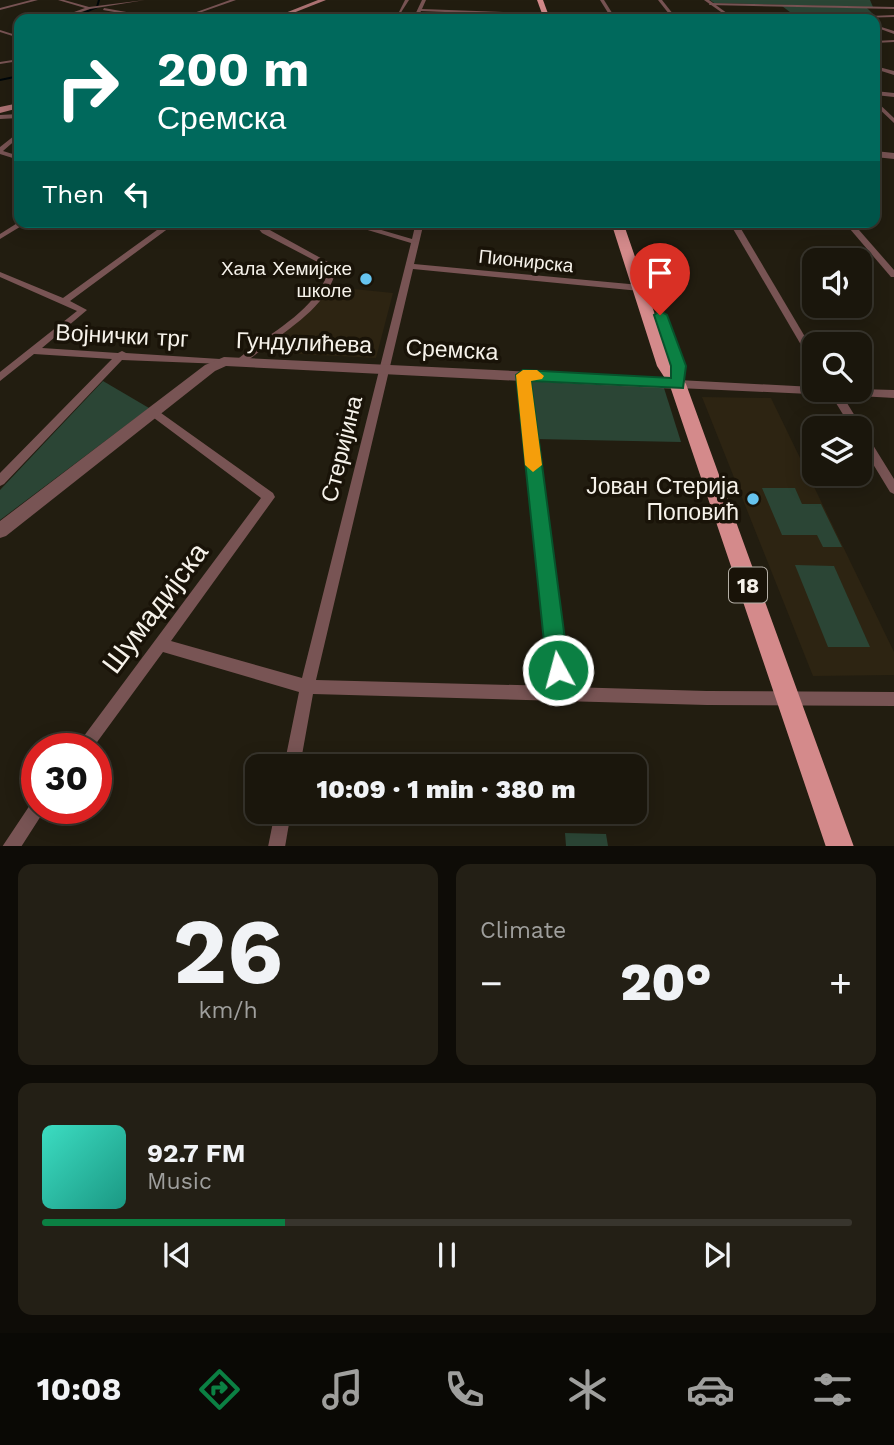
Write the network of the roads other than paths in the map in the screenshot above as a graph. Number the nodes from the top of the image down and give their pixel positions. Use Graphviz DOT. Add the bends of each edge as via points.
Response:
graph roads {
  1 [pos="36,0"];
  2 [pos="60,0"];
  3 [pos="143,0"];
  4 [pos="234,0"];
  5 [pos="323,0"];
  6 [pos="407,0"];
  7 [pos="424,0"];
  8 [pos="660,0"];
  9 [pos="708,2"];
  10 [pos="471,5"];
  11 [pos="102,6"];
  12 [pos="91,7"];
  13 [pos="894,8"];
  14 [pos="0,9"];
  15 [pos="421,10"];
  16 [pos="470,12"];
  17 [pos="399,13"];
  18 [pos="71,14"];
  19 [pos="129,14"];
  20 [pos="193,14"];
  21 [pos="286,14"];
  22 [pos="418,14"];
  23 [pos="500,14"];
  24 [pos="671,14"];
  25 [pos="726,14"];
  26 [pos="14,31"];
  27 [pos="0,33"];
  28 [pos="7,33"];
  29 [pos="14,35"];
  30 [pos="880,107"];
  31 [pos="894,121"];
  32 [pos="14,138"];
  33 [pos="0,151"];
  34 [pos="165,228"];
  35 [pos="262,228"];
  36 [pos="366,228"];
  37 [pos="419,228"];
  38 [pos="619,228"];
  39 [pos="628,228"];
  40 [pos="737,228"];
  41 [pos="853,228"];
  42 [pos="416,242"];
  43 [pos="409,266"];
  44 [pos="0,274"];
  45 [pos="894,275"];
  46 [pos="640,288"];
  47 [pos="64,301"];
  48 [pos="802,340"];
  49 [pos="33,351"];
  50 [pos="122,354"];
  51 [pos="242,360"];
  52 [pos="220,362"];
  53 [pos="385,368"];
  54 [pos="523,375"];
  55 [pos="0,376"];
  56 [pos="678,384"];
  57 [pos="802,390"];
  58 [pos="872,393"];
  59 [pos="894,394"];
  60 [pos="154,412"];
  61 [pos="872,452"];
  62 [pos="0,481"];
  63 [pos="894,489"];
  64 [pos="0,531"];
  65 [pos="160,645"];
  66 [pos="307,687"];
  67 [pos="561,693"];
  68 [pos="788,699"];
  69 [pos="894,699"];
  70 [pos="95,733"];
  71 [pos="294,754"];
  72 [pos="26,824"];
  73 [pos="281,824"];
  74 [pos="10,846"];
  75 [pos="276,846"];
  76 [pos="840,846"];
  1 -- 14 [label="street"];
  2 -- 12 [label="street"];
  3 -- 11 [label="street"];
  4 -- 20 [label="street"];
  5 -- 21 [label="main road"];
  6 -- 17 [label="street"];
  7 -- 15 [label="street"];
  8 -- 24 [label="street"];
  9 -- 13 [label="street"];
  9 -- 25 [label="street"];
  10 -- 16 [label="street"];
  11 -- 12 [label="street"];
  11 -- 19 [label="street"];
  12 -- 18 [label="street"];
  15 -- 16 [label="street"];
  15 -- 22 [label="street"];
  16 -- 23 [label="street"];
  26 -- 28 [label="street"];
  27 -- 28 [label="street"];
  28 -- 29 [label="street"];
  30 -- 31 [label="street"];
  32 -- 33 [label="street"];
  34 -- 47 [label="street, Војнички трг"];
  35 -- 51 [label="street" via="333,267 333,276 312,305"];
  36 -- 42 [label="street"];
  37 -- 42 [label="street, Стеријина"];
  38 -- 46 [label="main road, 18"];
  39 -- 56 [label="main road, 18" via="678,366"];
  40 -- 48 [label="street"];
  41 -- 45 [label="street"];
  42 -- 43 [label="street, Стеријина"];
  43 -- 46 [label="street, Пионирска"];
  43 -- 53 [label="street, Стеријина"];
  44 -- 47 [label="street"];
  46 -- 56 [label="main road, 18" via="665,366"];
  47 -- 49 [label="street, Војнички трг" via="82,313"];
  49 -- 50 [label="street, Војнички трг"];
  49 -- 55 [label="street"];
  50 -- 52 [label="street, Војнички трг"];
  50 -- 62 [label="street"];
  51 -- 52 [label="street, Гундулићева"];
  51 -- 53 [label="street, Гундулићева"];
  52 -- 60 [label="street, Гундулићева"];
  53 -- 54 [label="street, Сремска"];
  53 -- 66 [label="street, Стеријина"];
  54 -- 56 [label="street, Сремска"];
  54 -- 67 [label="street"];
  56 -- 57 [label="street, Сремска"];
  56 -- 68 [label="main road, 18"];
  58 -- 59 [label="street, Сремска"];
  60 -- 64 [label="street, Гундулићева"];
  60 -- 65 [label="street, Шумадијска" via="269,498"];
  61 -- 63 [label="street"];
  65 -- 66 [label="street"];
  65 -- 70 [label="street, Шумадијска"];
  66 -- 67 [label="street"];
  66 -- 71 [label="street, Стеријина"];
  67 -- 68 [label="street"];
  68 -- 69 [label="street"];
  68 -- 76 [label="main road, 18"];
  72 -- 74 [label="street"];
  73 -- 75 [label="street"];
}
